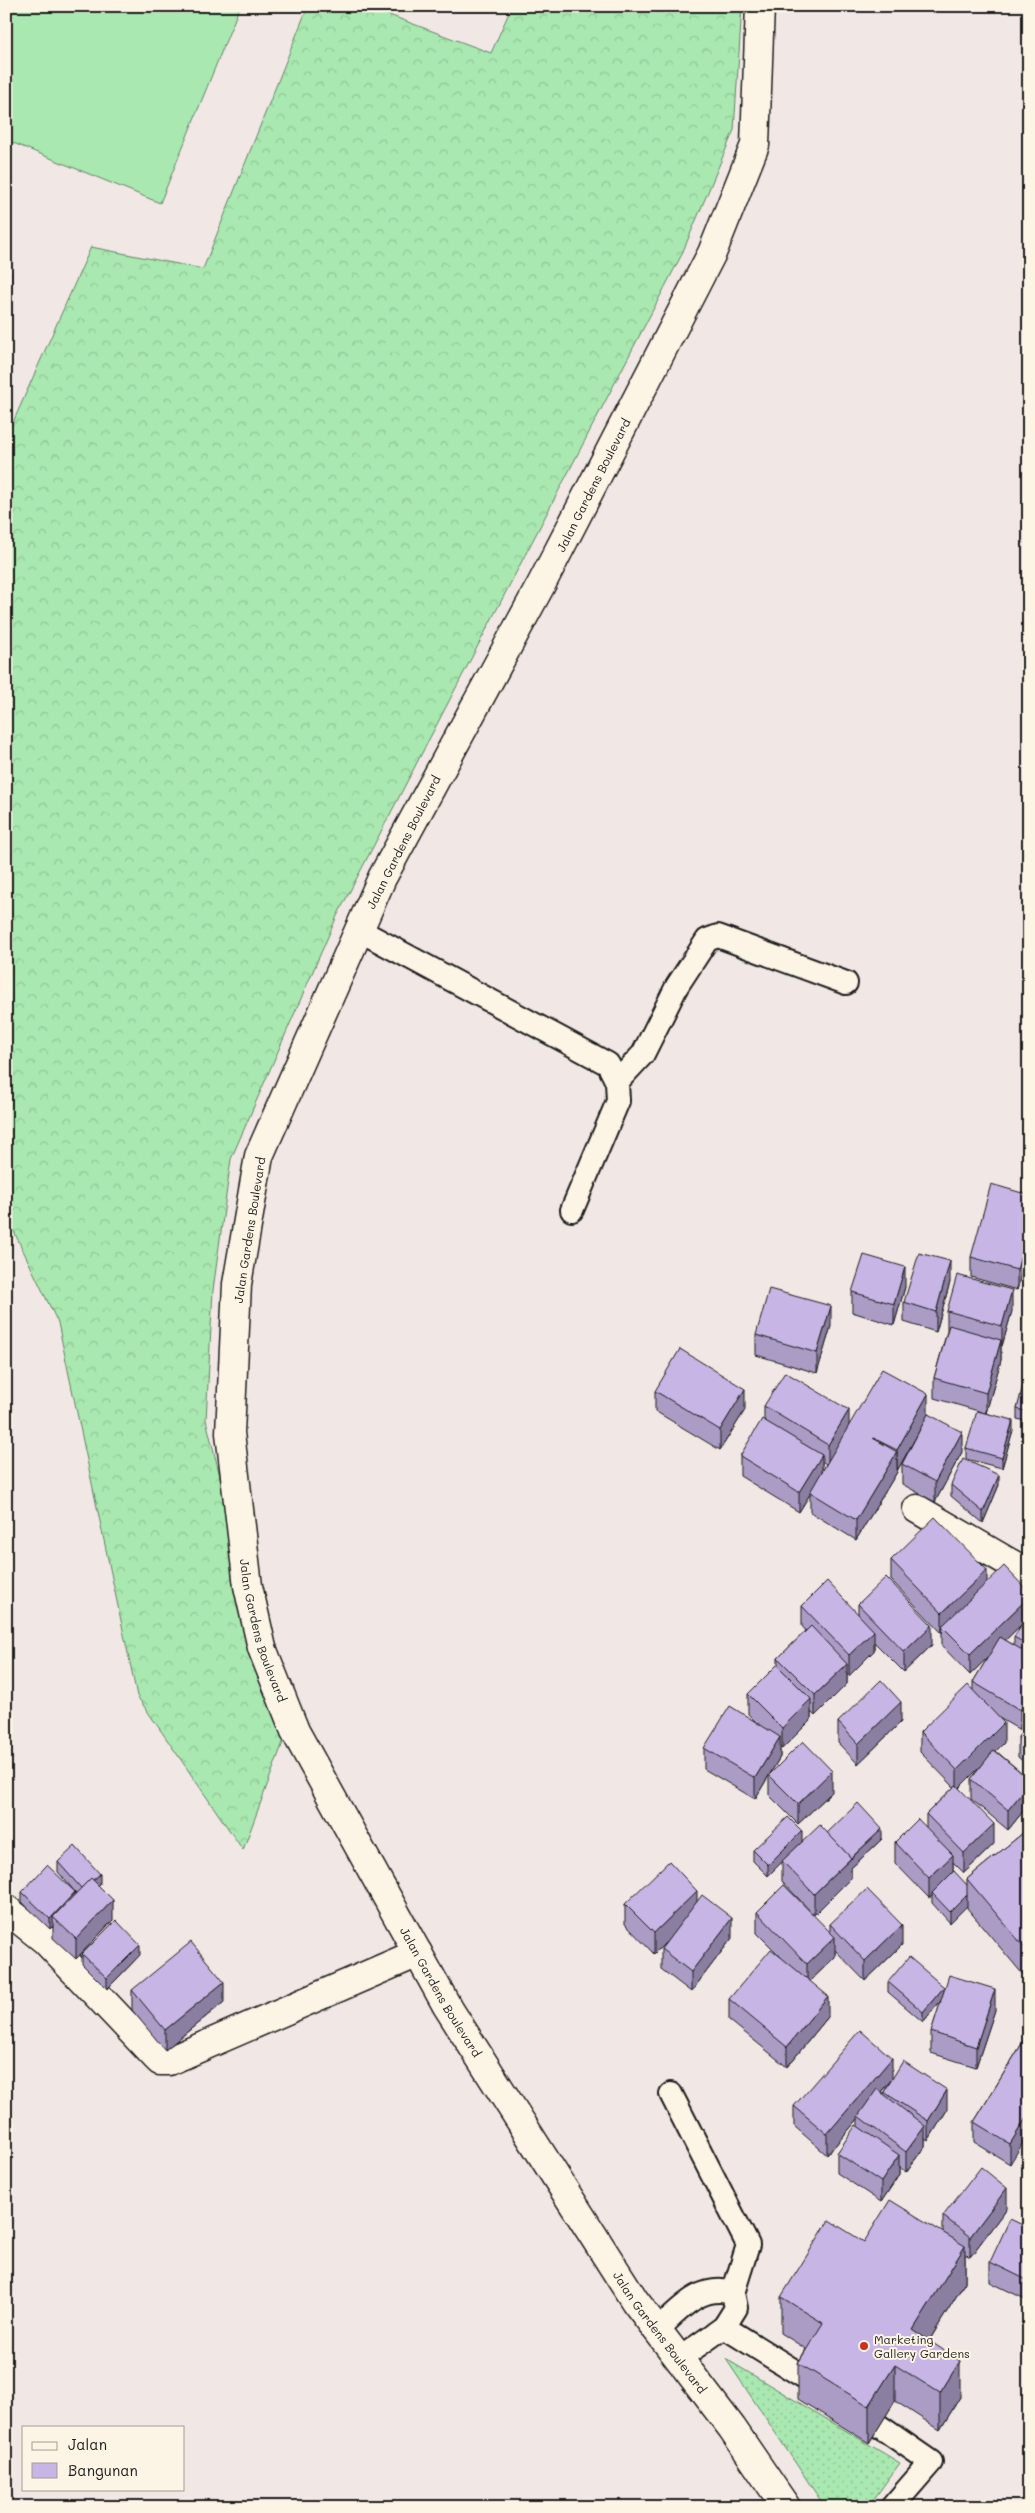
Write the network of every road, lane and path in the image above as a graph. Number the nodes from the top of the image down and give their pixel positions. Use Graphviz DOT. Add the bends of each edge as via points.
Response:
graph roads {
  1 [pos="760,6"];
  2 [pos="359,930"];
  3 [pos="846,983"];
  4 [pos="617,1082"];
  5 [pos="572,1210"];
  6 [pos="917,1509"];
  7 [pos="1029,1574"];
  8 [pos="6,1909"];
  9 [pos="418,1954"];
  10 [pos="672,2094"];
  11 [pos="733,2293"];
  12 [pos="724,2327"];
  13 [pos="657,2330"];
  14 [pos="679,2359"];
  15 [pos="810,2380"];
  16 [pos="879,2426"];
  17 [pos="786,2507"];
  18 [pos="892,2507"];
  1 -- 2 [label="street, Jalan Gardens Boulevard" via="755,145 712,252 542,583 382,878"];
  2 -- 4 [label="lane" via="608,1064"];
  2 -- 9 [label="street, Jalan Gardens Boulevard" via="259,1156 237,1284 230,1433 248,1586 262,1648 296,1731"];
  3 -- 4 [label="lane" via="718,936 707,940 677,986 643,1054"];
  4 -- 5 [label="lane" via="618,1101"];
  6 -- 7 [label="street"];
  8 -- 9 [label="street" via="46,1941 164,2062"];
  9 -- 13 [label="street, Jalan Gardens Boulevard" via="447,2006 635,2301"];
  10 -- 11 [label="lane" via="748,2245"];
  11 -- 12 [label="lane" via="736,2308"];
  11 -- 13 [label="lane" via="719,2289 694,2297"];
  12 -- 14 [label="lane"];
  12 -- 15 [label="lane"];
  13 -- 14 [label="street, Jalan Gardens Boulevard"];
  14 -- 17 [label="street, Jalan Gardens Boulevard" via="732,2428"];
  16 -- 18 [label="lane" via="931,2462"];
}
